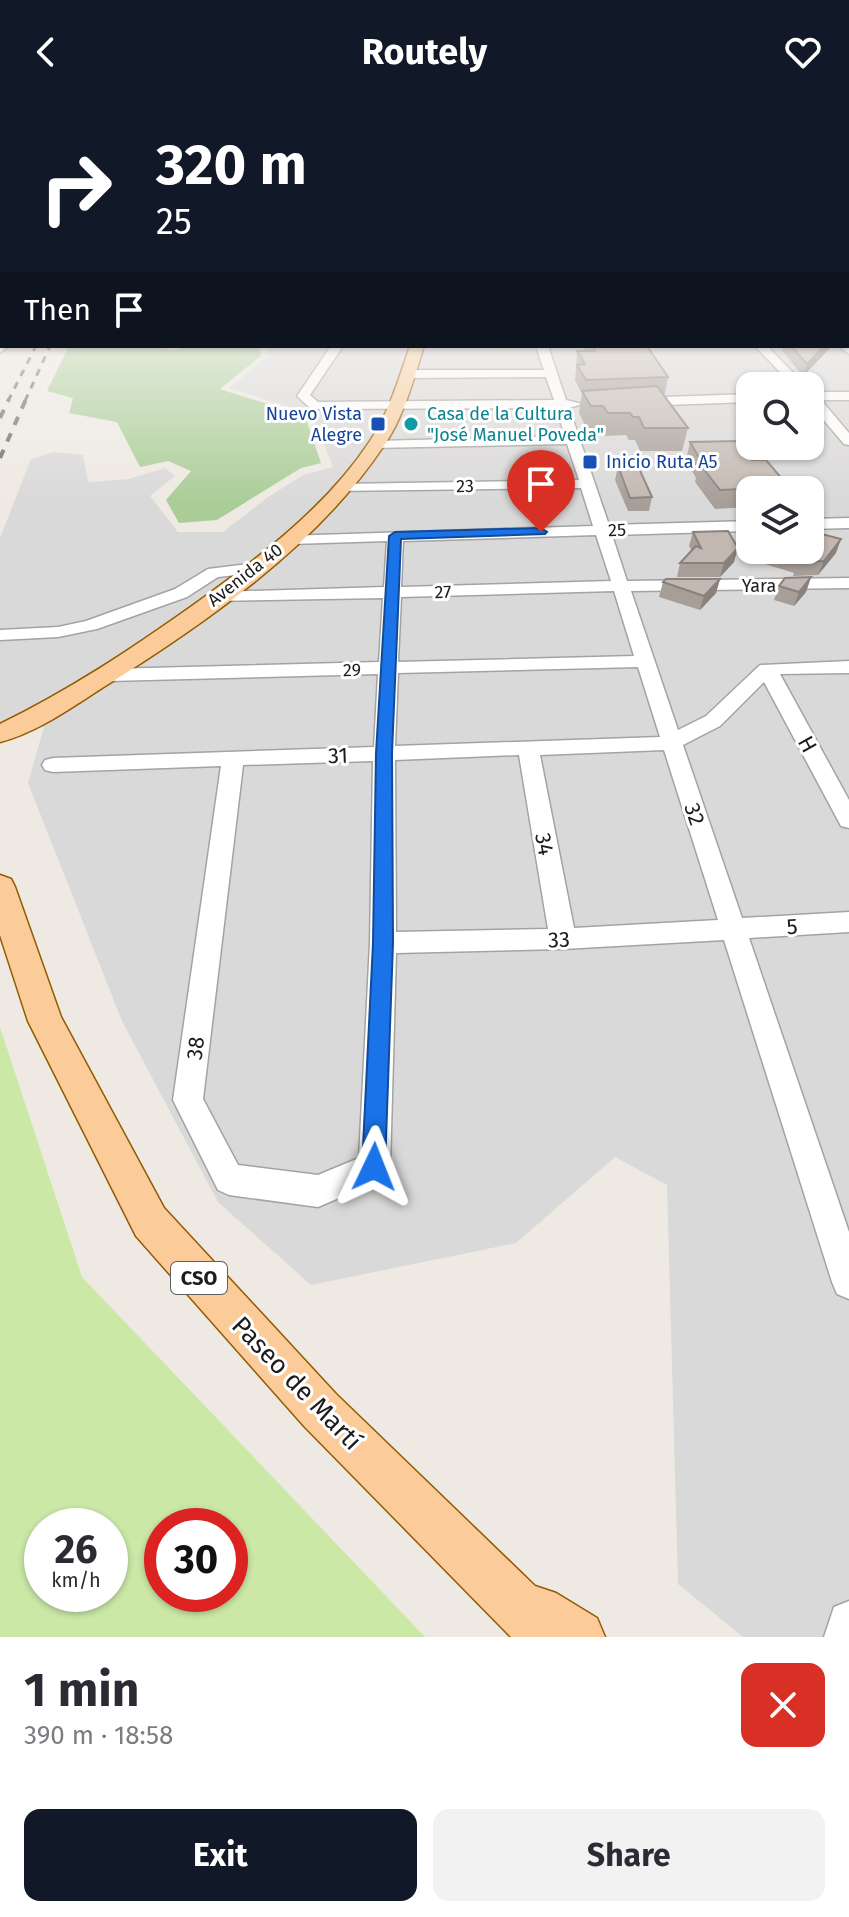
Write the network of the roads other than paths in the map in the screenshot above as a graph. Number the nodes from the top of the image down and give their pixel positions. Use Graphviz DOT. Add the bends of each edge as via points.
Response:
graph roads {
  1 [pos="327,361"];
  2 [pos="412,361"];
  3 [pos="547,361"];
  4 [pos="552,373"];
  5 [pos="407,374"];
  6 [pos="849,396"];
  7 [pos="824,397"];
  8 [pos="736,398"];
  9 [pos="625,402"];
  10 [pos="593,403"];
  11 [pos="562,404"];
  12 [pos="394,406"];
  13 [pos="824,413"];
  14 [pos="572,440"];
  15 [pos="849,441"];
  16 [pos="377,445"];
  17 [pos="589,484"];
  18 [pos="341,488"];
  19 [pos="849,523"];
  20 [pos="824,524"];
  21 [pos="736,526"];
  22 [pos="604,530"];
  23 [pos="395,536"];
  24 [pos="292,539"];
  25 [pos="257,568"];
  26 [pos="849,583"];
  27 [pos="620,586"];
  28 [pos="393,594"];
  29 [pos="218,597"];
  30 [pos="0,635"];
  31 [pos="644,661"];
  32 [pos="849,667"];
  33 [pos="388,669"];
  34 [pos="767,669"];
  35 [pos="109,675"];
  36 [pos="0,734"];
  37 [pos="670,743"];
  38 [pos="528,748"];
  39 [pos="384,753"];
  40 [pos="233,759"];
  41 [pos="53,765"];
  42 [pos="849,820"];
  43 [pos="0,887"];
  44 [pos="849,922"];
  45 [pos="735,929"];
  46 [pos="563,939"];
  47 [pos="383,943"];
  48 [pos="849,1282"];
  49 [pos="508,1595"];
  50 [pos="849,1622"];
  51 [pos="549,1637"];
  52 [pos="578,1637"];
  53 [pos="845,1637"];
  1 -- 12 [label="street" via="303,396 315,406"];
  2 -- 5 [label="main road, Avenida 40"];
  3 -- 4 [label="street, 32"];
  4 -- 5 [label="street"];
  4 -- 11 [label="street, 32"];
  5 -- 12 [label="main road, Avenida 40"];
  6 -- 7 [label="street"];
  8 -- 9 [label="street"];
  10 -- 11 [label="street"];
  11 -- 12 [label="street"];
  11 -- 14 [label="street, 32"];
  12 -- 16 [label="main road, Avenida 40"];
  13 -- 15 [label="street"];
  14 -- 16 [label="street"];
  14 -- 17 [label="street, 32"];
  16 -- 18 [label="main road, Avenida 40"];
  17 -- 18 [label="street, 23"];
  17 -- 22 [label="street, 32"];
  18 -- 24 [label="main road, Avenida 40"];
  19 -- 20 [label="street"];
  21 -- 22 [label="street, 25"];
  22 -- 23 [label="street, 25"];
  22 -- 27 [label="street, 32"];
  23 -- 24 [label="street, 25"];
  23 -- 28 [label="street"];
  24 -- 25 [label="main road, Avenida 40"];
  25 -- 29 [label="main road, Avenida 40"];
  25 -- 30 [label="street" via="214,573 181,593 91,625"];
  26 -- 27 [label="street, Yara"];
  27 -- 28 [label="street, 27"];
  27 -- 31 [label="street, 32"];
  28 -- 29 [label="street, 27"];
  28 -- 33 [label="street"];
  29 -- 35 [label="main road, Avenida 40"];
  31 -- 33 [label="street, 29"];
  31 -- 37 [label="street, 32"];
  32 -- 34 [label="street"];
  33 -- 35 [label="street, 29"];
  33 -- 39 [label="street"];
  34 -- 37 [label="street" via="713,721"];
  34 -- 42 [label="street, H"];
  35 -- 36 [label="main road, Avenida 40"];
  37 -- 38 [label="street, 31"];
  37 -- 45 [label="street, 32"];
  38 -- 39 [label="street, 31"];
  38 -- 46 [label="street, 34"];
  39 -- 40 [label="street, 31"];
  39 -- 47 [label="street"];
  40 -- 41 [label="street, 31"];
  40 -- 47 [label="street, 38" via="188,1100 229,1179 318,1191 374,1167"];
  43 -- 49 [label="main road, Paseo de Martí / CSO" via="45,1021 150,1222 320,1410"];
  44 -- 45 [label="street, 5"];
  45 -- 46 [label="street, 33"];
  45 -- 48 [label="street, 32"];
  46 -- 47 [label="street, 33"];
  49 -- 51 [label="main road, Paseo de Martí / CSO"];
  49 -- 52 [label="main road, Paseo de Martí / CSO"];
  50 -- 53 [label="street"];
}
